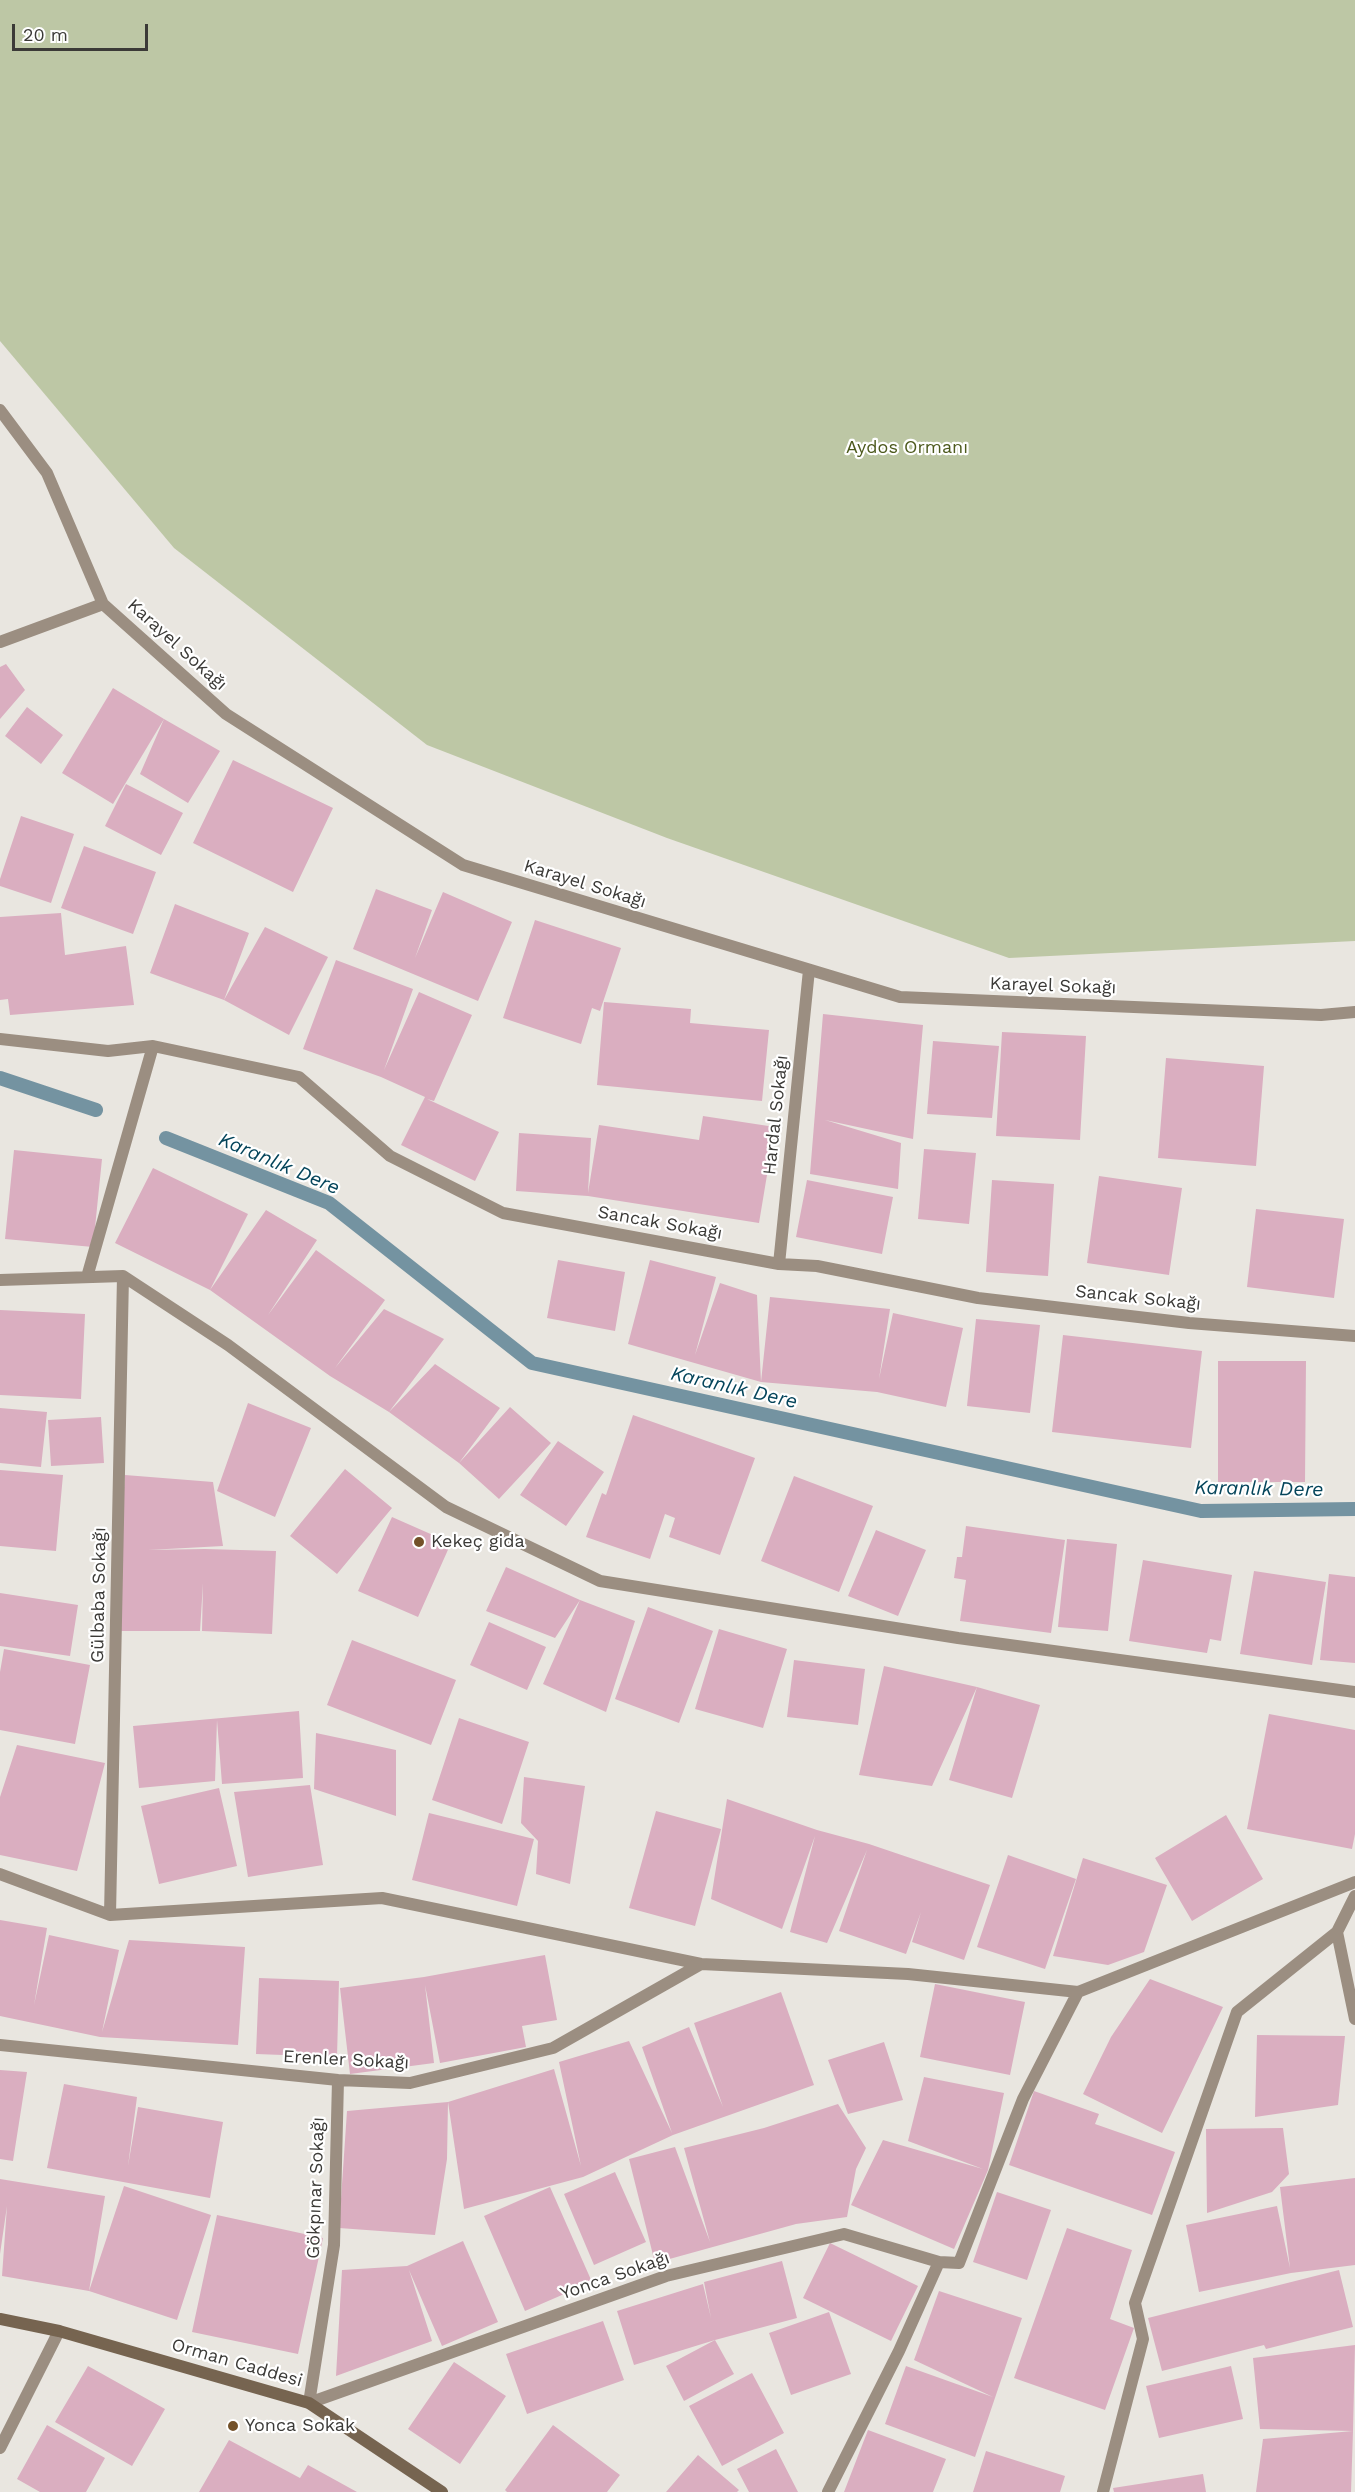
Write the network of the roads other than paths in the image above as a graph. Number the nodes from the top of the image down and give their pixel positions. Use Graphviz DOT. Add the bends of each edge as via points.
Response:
graph roads {
  1 [pos="0,410"];
  2 [pos="103,604"];
  3 [pos="0,642"];
  4 [pos="809,970"];
  5 [pos="1355,1012"];
  6 [pos="0,1039"];
  7 [pos="153,1046"];
  8 [pos="779,1264"];
  9 [pos="123,1276"];
  10 [pos="87,1277"];
  11 [pos="0,1280"];
  12 [pos="1355,1336"];
  13 [pos="1355,1692"];
  14 [pos="0,1874"];
  15 [pos="1355,1882"];
  16 [pos="1355,1896"];
  17 [pos="110,1915"];
  18 [pos="1337,1932"];
  19 [pos="700,1964"];
  20 [pos="1078,1992"];
  21 [pos="1355,2019"];
  22 [pos="0,2045"];
  23 [pos="338,2080"];
  24 [pos="939,2262"];
  25 [pos="0,2319"];
  26 [pos="59,2331"];
  27 [pos="309,2403"];
  28 [pos="0,2448"];
  29 [pos="442,2492"];
  30 [pos="828,2492"];
  31 [pos="1103,2492"];
  1 -- 2 [label="street, Karayel Sokağı" via="47,473"];
  2 -- 3 [label="street"];
  2 -- 4 [label="street, Karayel Sokağı" via="226,714 464,865"];
  4 -- 5 [label="street, Karayel Sokağı" via="900,997 1321,1015"];
  4 -- 8 [label="street, Hardal Sokağı"];
  6 -- 7 [label="street, Sancak Sokağı" via="108,1051"];
  7 -- 8 [label="street, Sancak Sokağı" via="299,1077 390,1156 503,1213"];
  7 -- 10 [label="street"];
  8 -- 12 [label="street, Sancak Sokağı" via="817,1266 978,1298 1189,1323"];
  9 -- 10 [label="street"];
  9 -- 13 [label="street" via="228,1345 447,1507 600,1581 958,1638"];
  9 -- 17 [label="street, Gülbaba Sokağı"];
  10 -- 11 [label="street"];
  14 -- 17 [label="street"];
  15 -- 20 [label="street"];
  16 -- 18 [label="street"];
  17 -- 19 [label="street" via="382,1898"];
  18 -- 21 [label="street"];
  18 -- 31 [label="street" via="1237,2012 1136,2303 1143,2339"];
  19 -- 20 [label="street" via="908,1974"];
  19 -- 23 [label="street, Erenler Sokağı" via="553,2048 410,2083"];
  20 -- 24 [label="street" via="1023,2099 959,2263"];
  22 -- 23 [label="street, Erenler Sokağı"];
  23 -- 27 [label="street, Gökpınar Sokağı" via="334,2245"];
  24 -- 27 [label="street, Yonca Sokağı" via="844,2234 666,2276"];
  24 -- 30 [label="street"];
  25 -- 26 [label="street, Orman Caddesi"];
  26 -- 27 [label="street, Orman Caddesi"];
  26 -- 28 [label="street"];
  27 -- 29 [label="street, Orman Caddesi"];
}
